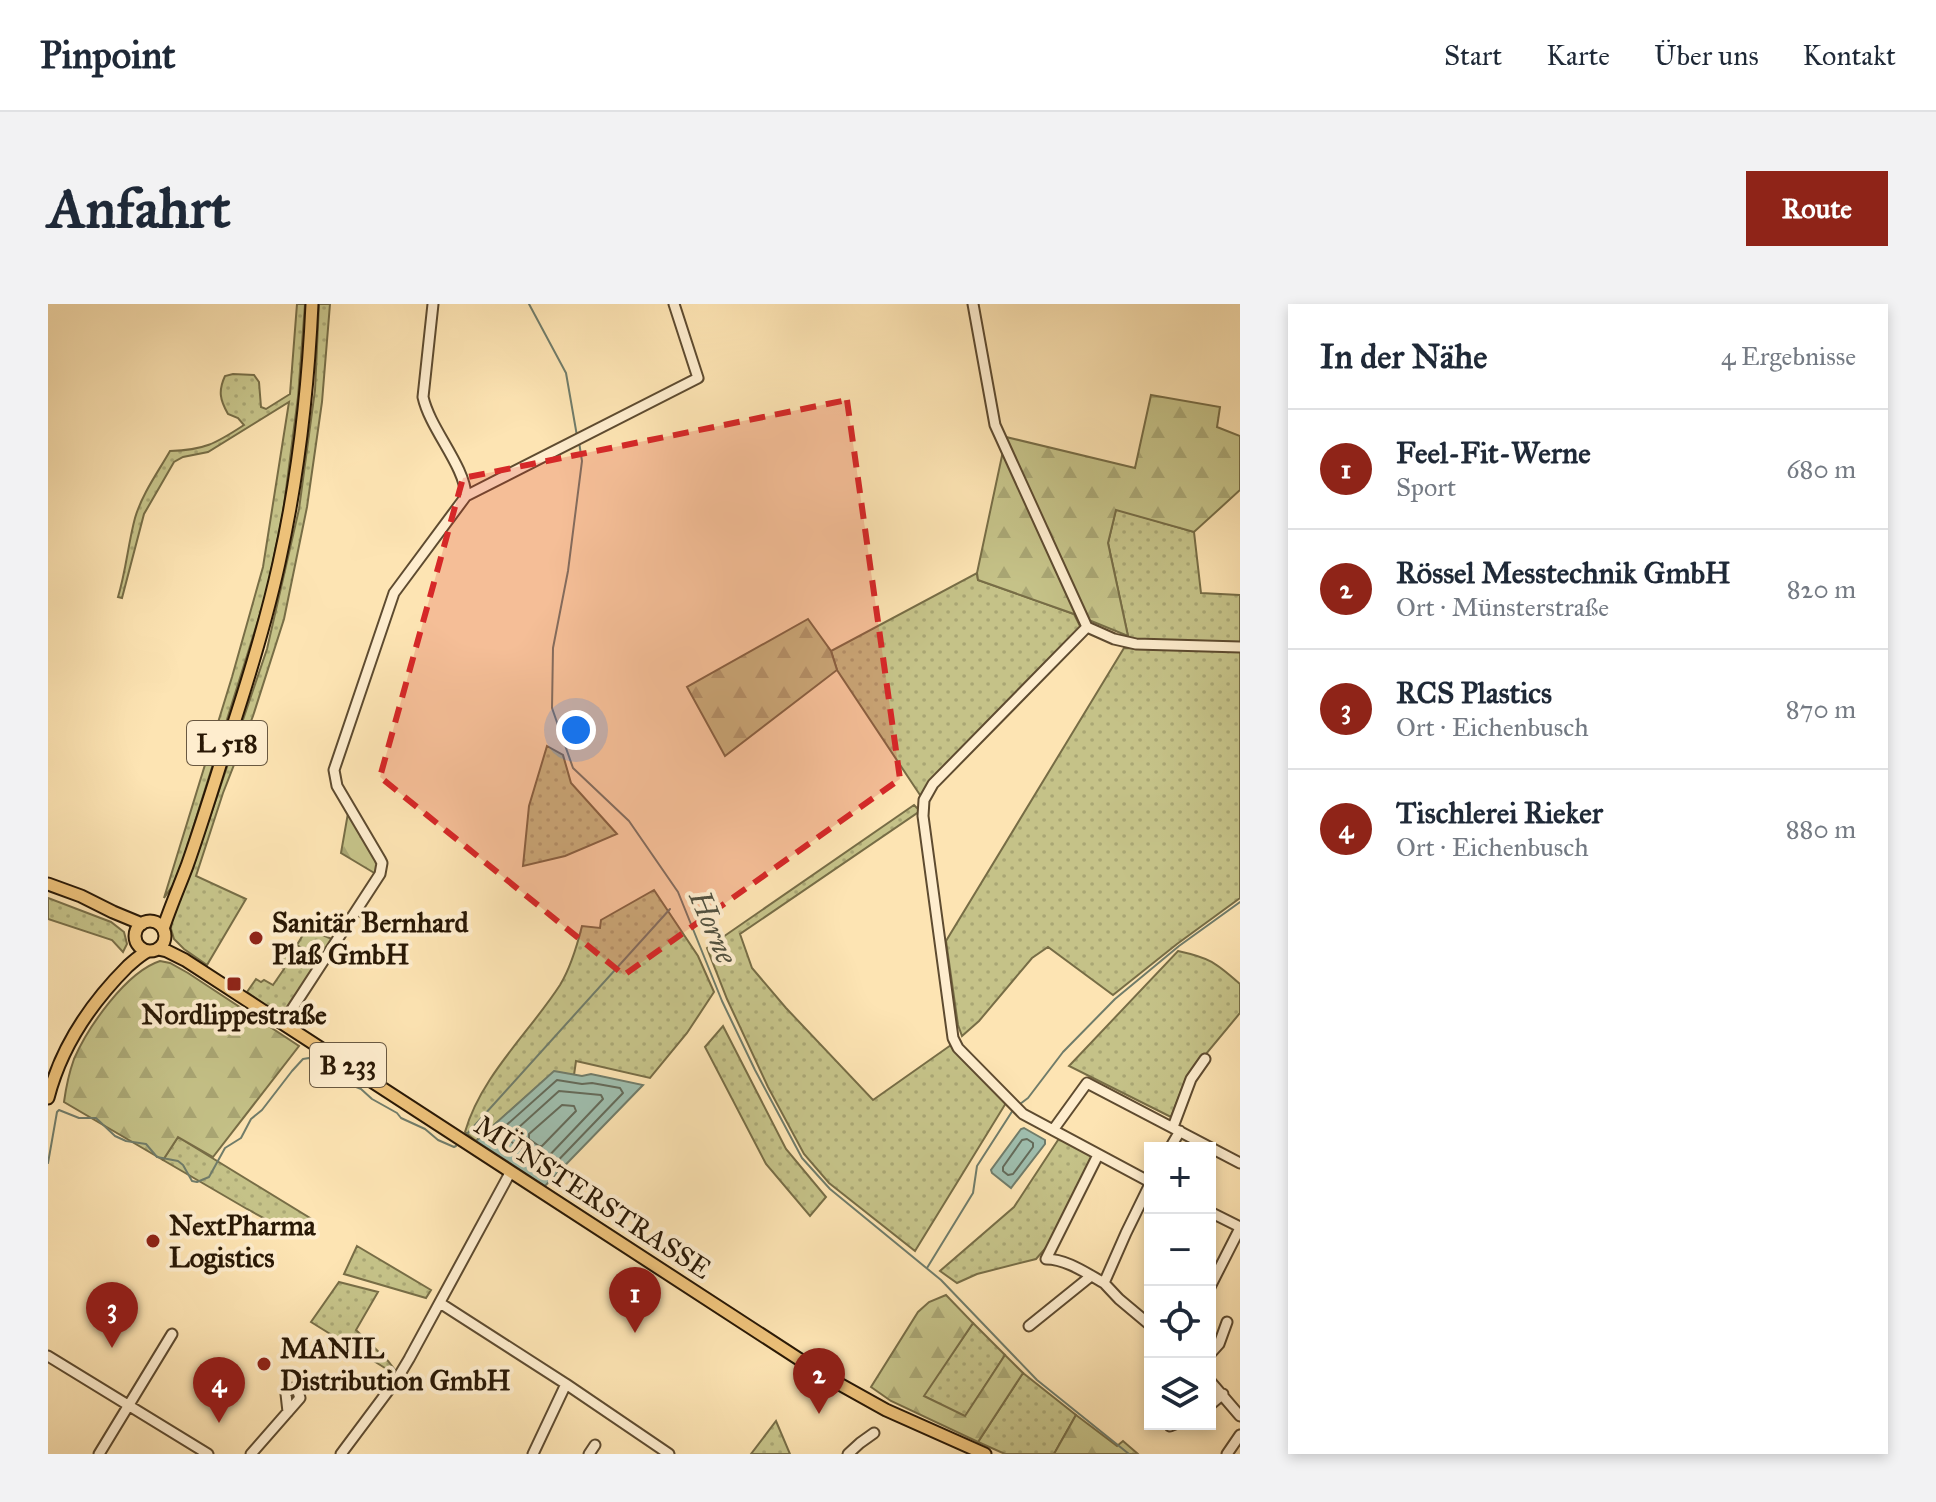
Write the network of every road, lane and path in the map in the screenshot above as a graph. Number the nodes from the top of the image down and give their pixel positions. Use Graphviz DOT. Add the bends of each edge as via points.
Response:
graph roads {
  1 [pos="312,304"];
  2 [pos="433,304"];
  3 [pos="674,304"];
  4 [pos="973,304"];
  5 [pos="466,496"];
  6 [pos="1087,627"];
  7 [pos="1240,647"];
  8 [pos="48,884"];
  9 [pos="150,936"];
  10 [pos="283,1023"];
  11 [pos="1205,1059"];
  12 [pos="48,1098"];
  13 [pos="1176,1129"];
  14 [pos="1053,1130"];
  15 [pos="1172,1142"];
  16 [pos="1098,1155"];
  17 [pos="1240,1163"];
  18 [pos="510,1173"];
  19 [pos="1144,1180"];
  20 [pos="1144,1196"];
  21 [pos="1214,1214"];
  22 [pos="1240,1228"];
  23 [pos="1091,1276"];
  24 [pos="1104,1283"];
  25 [pos="1211,1286"];
  26 [pos="440,1303"];
  27 [pos="1144,1320"];
  28 [pos="1227,1322"];
  29 [pos="1029,1326"];
  30 [pos="172,1334"];
  31 [pos="1216,1347"];
  32 [pos="48,1356"];
  33 [pos="566,1384"];
  34 [pos="1216,1387"];
  35 [pos="1223,1394"];
  36 [pos="1216,1400"];
  37 [pos="130,1405"];
  38 [pos="288,1412"];
  39 [pos="1240,1416"];
  40 [pos="874,1433"];
  41 [pos="1240,1435"];
  42 [pos="99,1454"];
  43 [pos="208,1454"];
  44 [pos="251,1454"];
  45 [pos="341,1454"];
  46 [pos="534,1454"];
  47 [pos="669,1454"];
  48 [pos="848,1454"];
  49 [pos="985,1454"];
  50 [pos="1227,1454"];
  1 -- 9 [label="main road, L 518" via="301,434 279,564 179,887"];
  2 -- 5 [label="street" via="423,397"];
  3 -- 5 [label="street" via="698,378"];
  4 -- 6 [label="street" via="995,425"];
  5 -- 10 [label="street" via="394,593 334,770 337,786 382,863 380,874"];
  6 -- 7 [label="street" via="1125,643"];
  6 -- 14 [label="street" via="933,784 923,806 953,1038 1023,1114"];
  8 -- 9 [label="main road, MÜNSTERSTRASSE" via="113,912"];
  9 -- 10 [label="main road, MÜNSTERSTRASSE / B 233"];
  9 -- 12 [label="main road" via="71,1039"];
  10 -- 18 [label="main road, MÜNSTERSTRASSE / B 233"];
  11 -- 13 [label="street" via="1191,1079"];
  13 -- 14 [label="street" via="1087,1083"];
  13 -- 15 [label="street"];
  13 -- 17 [label="street"];
  14 -- 16 [label="street"];
  16 -- 19 [label="street"];
  16 -- 23 [label="street" via="1046,1259"];
  18 -- 26 [label="street"];
  18 -- 49 [label="main road, MÜNSTERSTRASSE / B 233" via="825,1376"];
  20 -- 24 [label="street"];
  21 -- 22 [label="street"];
  22 -- 25 [label="street"];
  23 -- 24 [label="street"];
  23 -- 29 [label="street"];
  24 -- 27 [label="street"];
  26 -- 33 [label="street"];
  26 -- 45 [label="street" via="397,1379"];
  28 -- 31 [label="street"];
  30 -- 37 [label="street"];
  32 -- 37 [label="street"];
  33 -- 46 [label="street"];
  33 -- 47 [label="street"];
  34 -- 35 [label="street"];
  35 -- 36 [label="street"];
  35 -- 39 [label="street"];
  37 -- 42 [label="street"];
  37 -- 43 [label="street"];
  38 -- 44 [label="street"];
  40 -- 48 [label="street"];
  41 -- 50 [label="street"];
}
